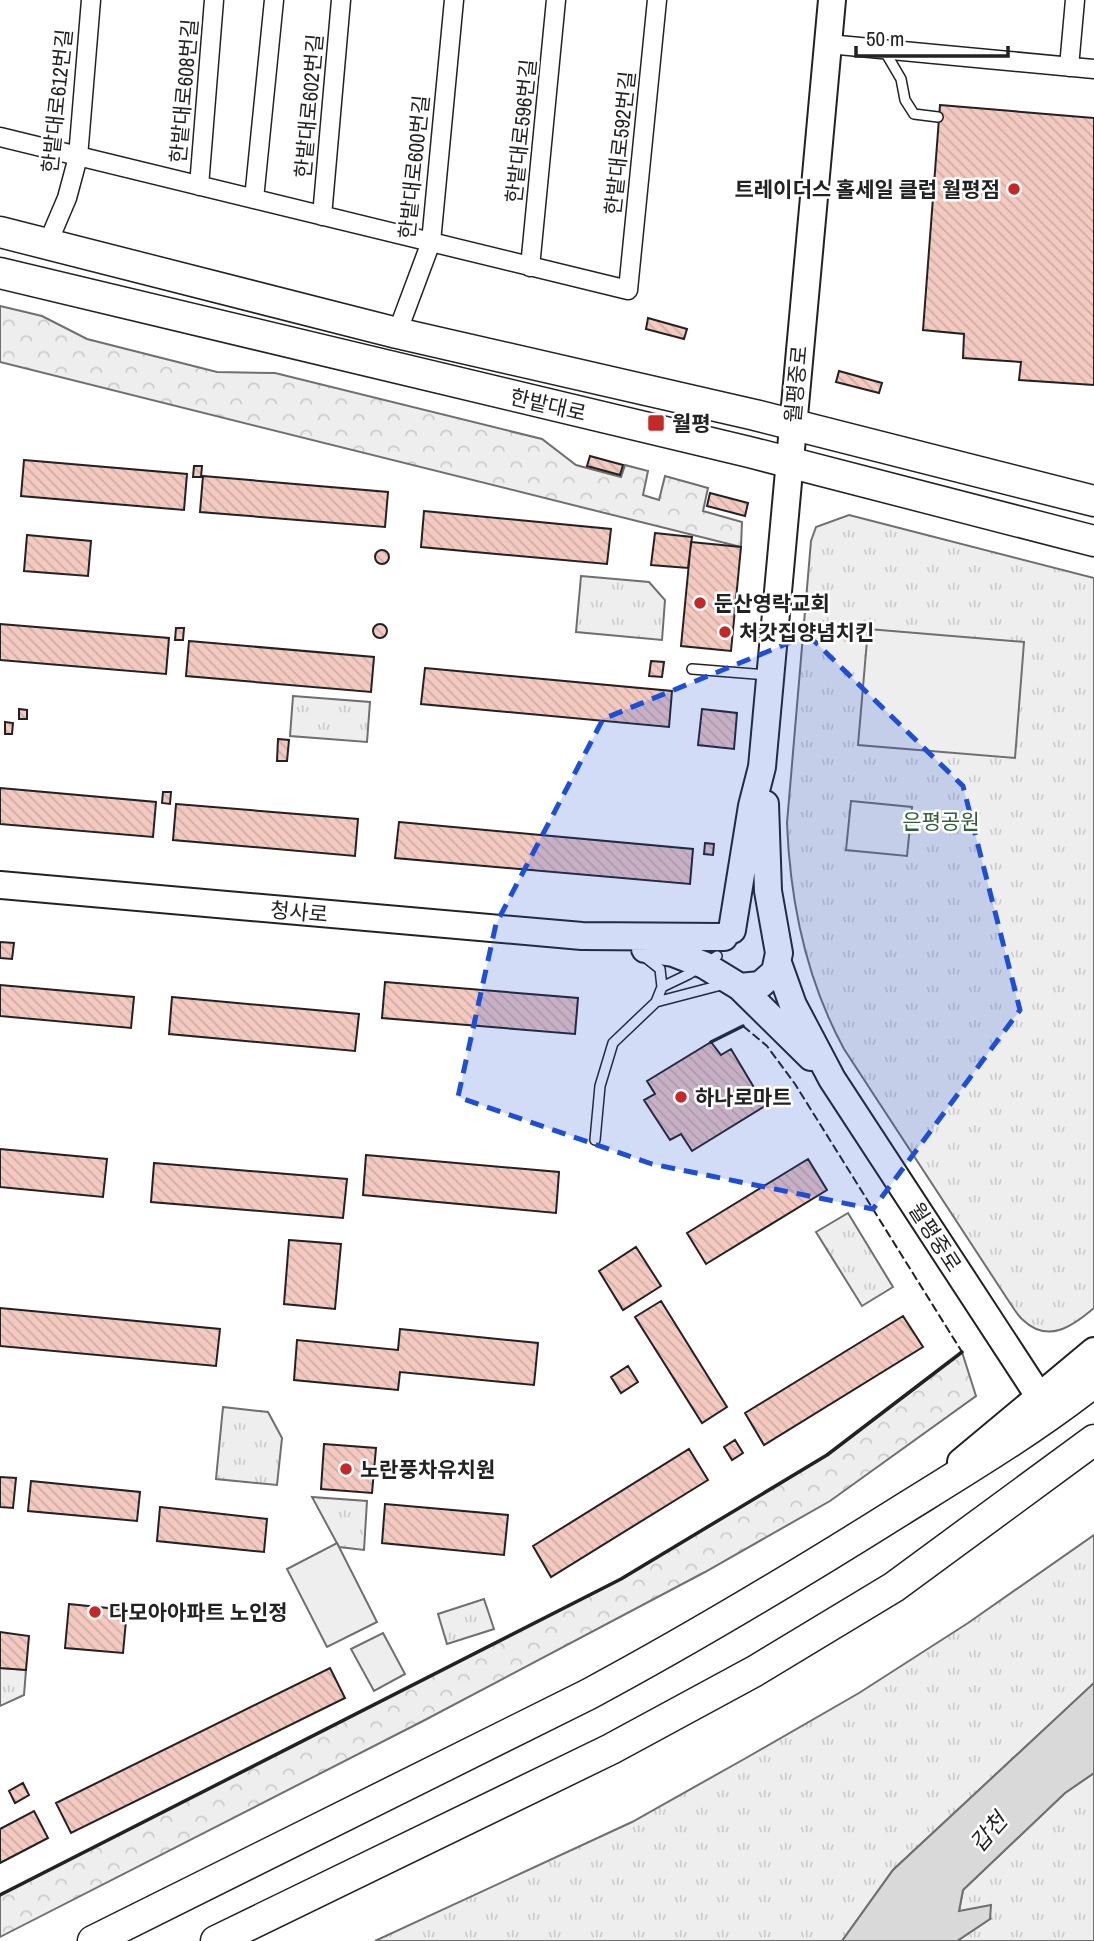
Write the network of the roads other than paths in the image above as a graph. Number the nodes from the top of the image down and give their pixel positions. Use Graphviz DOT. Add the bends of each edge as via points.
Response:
graph roads {
  1 [pos="91,0"];
  2 [pos="214,0"];
  3 [pos="274,0"];
  4 [pos="341,0"];
  5 [pos="454,0"];
  6 [pos="556,0"];
  7 [pos="657,0"];
  8 [pos="832,0"];
  9 [pos="1075,0"];
  10 [pos="828,44"];
  11 [pos="884,50"];
  12 [pos="1069,67"];
  13 [pos="1094,69"];
  14 [pos="938,117"];
  15 [pos="0,137"];
  16 [pos="78,157"];
  17 [pos="199,186"];
  18 [pos="254,200"];
  19 [pos="322,216"];
  20 [pos="0,232"];
  21 [pos="431,242"];
  22 [pos="47,245"];
  23 [pos="530,267"];
  24 [pos="0,273"];
  25 [pos="397,333"];
  26 [pos="793,425"];
  27 [pos="789,462"];
  28 [pos="1094,501"];
  29 [pos="1094,541"];
  30 [pos="692,669"];
  31 [pos="770,675"];
  32 [pos="762,767"];
  33 [pos="0,885"];
  34 [pos="599,937"];
  35 [pos="632,947"];
  36 [pos="777,953"];
  37 [pos="725,962"];
  38 [pos="662,987"];
  39 [pos="656,1002"];
  40 [pos="832,1079"];
  41 [pos="596,1140"];
  42 [pos="1094,1352"];
  43 [pos="1094,1382"];
  44 [pos="1039,1396"];
  45 [pos="1094,1440"];
  46 [pos="925,1495"];
  47 [pos="93,1941"];
  48 [pos="216,1941"];
  1 -- 16 [label="street, 한밭대로612번길"];
  2 -- 17 [label="street, 한밭대로608번길"];
  3 -- 18 [label="street"];
  4 -- 19 [label="street, 한밭대로602번길"];
  5 -- 21 [label="street, 한밭대로600번길"];
  6 -- 23 [label="street, 한밭대로596번길"];
  7 -- 23 [label="street, 한밭대로592번길" via="628,290"];
  8 -- 10 [label="street, 월평중로"];
  9 -- 12 [label="street"];
  10 -- 11 [label="street"];
  10 -- 26 [label="street, 월평중로"];
  11 -- 12 [label="street"];
  11 -- 14 [label="lane" via="914,114"];
  12 -- 13 [label="street"];
  15 -- 16 [label="street"];
  16 -- 17 [label="street"];
  16 -- 22 [label="street, 한밭대로612번길"];
  17 -- 18 [label="street"];
  18 -- 19 [label="street"];
  19 -- 21 [label="street"];
  20 -- 22 [label="main road, 한밭대로"];
  21 -- 23 [label="street"];
  21 -- 25 [label="street, 한밭대로600번길"];
  22 -- 25 [label="main road, 한밭대로"];
  24 -- 27 [label="main road, 한밭대로"];
  25 -- 26 [label="main road, 한밭대로"];
  26 -- 27 [label="street, 월평중로"];
  26 -- 28 [label="main road, 한밭대로"];
  27 -- 29 [label="main road, 한밭대로"];
  27 -- 31 [label="street, 월평중로"];
  30 -- 31 [label="lane"];
  31 -- 32 [label="street, 월평중로"];
  32 -- 36 [label="street" via="768,891"];
  32 -- 37 [label="street"];
  33 -- 34 [label="street, 청사로"];
  34 -- 35 [label="street"];
  34 -- 37 [label="street" via="706,938"];
  35 -- 37 [label="street"];
  35 -- 38 [label="lane" via="660,969"];
  36 -- 37 [label="street" via="770,935 752,926"];
  36 -- 37 [label="street" via="769,980 750,988"];
  36 -- 40 [label="street" via="793,1005"];
  37 -- 38 [label="lane"];
  37 -- 39 [label="lane"];
  37 -- 40 [label="street"];
  38 -- 39 [label="lane"];
  39 -- 41 [label="lane" via="613,1043 600,1086"];
  40 -- 44 [label="street, 월평중로"];
  42 -- 44 [label="street"];
  43 -- 46 [label="main road" via="1052,1416"];
  44 -- 46 [label="street"];
  45 -- 48 [label="main road" via="894,1587 755,1671 611,1749"];
  46 -- 47 [label="main road" via="737,1612 589,1694"];
}
